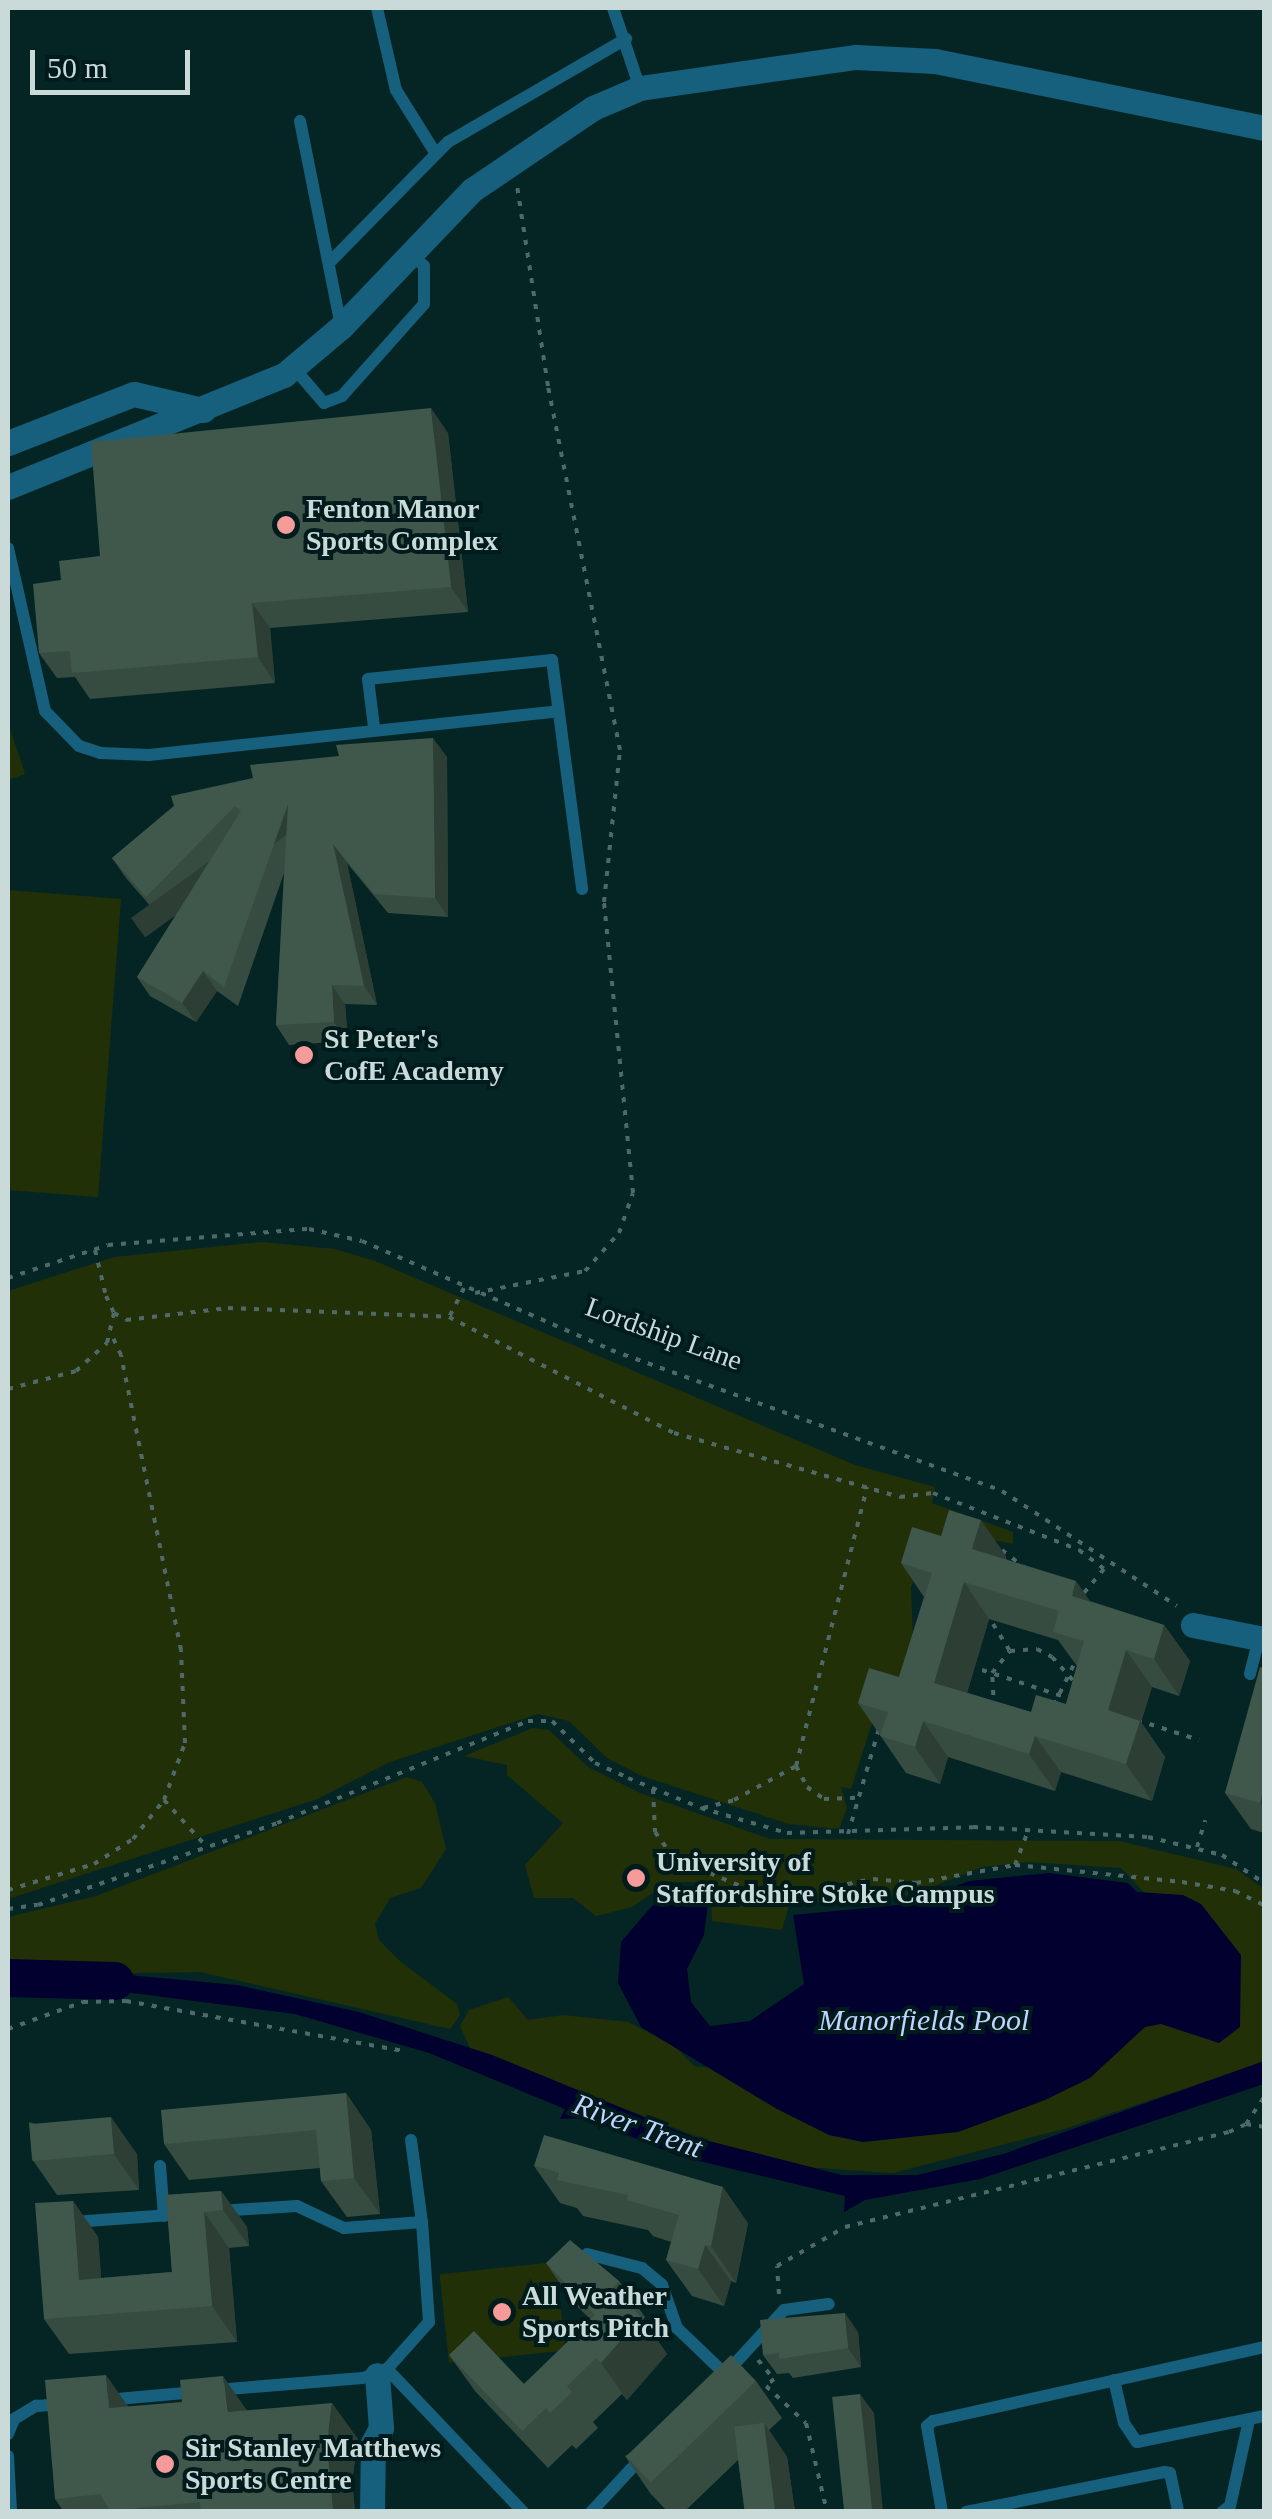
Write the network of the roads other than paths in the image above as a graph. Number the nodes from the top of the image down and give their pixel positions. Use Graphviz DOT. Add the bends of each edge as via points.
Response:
graph roads {
  1 [pos="377,8"];
  2 [pos="613,8"];
  3 [pos="626,39"];
  4 [pos="640,88"];
  5 [pos="300,121"];
  6 [pos="1264,128"];
  7 [pos="436,154"];
  8 [pos="408,252"];
  9 [pos="328,263"];
  10 [pos="341,327"];
  11 [pos="294,368"];
  12 [pos="204,410"];
  13 [pos="8,443"];
  14 [pos="8,487"];
  15 [pos="8,548"];
  16 [pos="559,711"];
  17 [pos="374,727"];
  18 [pos="582,888"];
  19 [pos="1193,1626"];
  20 [pos="1262,1639"];
  21 [pos="1250,1674"];
  22 [pos="411,2140"];
  23 [pos="160,2166"];
  24 [pos="164,2216"];
  25 [pos="72,2222"];
  26 [pos="422,2222"];
  27 [pos="588,2254"];
  28 [pos="829,2304"];
  29 [pos="1264,2347"];
  30 [pos="382,2372"];
  31 [pos="725,2374"];
  32 [pos="1114,2380"];
  33 [pos="712,2387"];
  34 [pos="94,2401"];
  35 [pos="74,2402"];
  36 [pos="1264,2416"];
  37 [pos="1249,2420"];
  38 [pos="8,2434"];
  39 [pos="659,2440"];
  40 [pos="8,2456"];
  41 [pos="11,2512"];
  42 [pos="372,2512"];
  43 [pos="523,2512"];
  44 [pos="591,2512"];
  45 [pos="942,2512"];
  46 [pos="966,2512"];
  47 [pos="1178,2512"];
  48 [pos="1222,2512"];
  1 -- 7 [label="lane" via="396,90"];
  2 -- 3 [label="lane"];
  3 -- 4 [label="lane"];
  3 -- 7 [label="lane" via="460,132"];
  4 -- 6 [label="street" via="856,56 934,62"];
  4 -- 8 [label="street" via="593,108 472,190"];
  5 -- 9 [label="lane"];
  7 -- 9 [label="lane"];
  8 -- 10 [label="street"];
  8 -- 11 [label="lane" via="424,266 424,304 342,396 324,403"];
  9 -- 10 [label="lane"];
  10 -- 11 [label="street"];
  11 -- 12 [label="street"];
  12 -- 13 [label="street" via="134,394"];
  12 -- 14 [label="street"];
  15 -- 17 [label="lane" via="45,711 79,746 149,754"];
  16 -- 17 [label="lane"];
  16 -- 17 [label="lane" via="552,660 368,678"];
  16 -- 18 [label="lane"];
  19 -- 20 [label="street"];
  20 -- 21 [label="lane"];
  22 -- 26 [label="lane"];
  23 -- 24 [label="lane"];
  24 -- 25 [label="lane"];
  24 -- 26 [label="lane" via="297,2206 344,2228"];
  26 -- 30 [label="lane" via="429,2322"];
  27 -- 31 [label="lane" via="642,2268 662,2285 677,2328"];
  28 -- 31 [label="lane" via="784,2310"];
  29 -- 32 [label="lane"];
  30 -- 34 [label="lane"];
  30 -- 42 [label="street"];
  30 -- 43 [label="lane"];
  31 -- 33 [label="lane"];
  32 -- 37 [label="lane" via="1124,2423 1137,2442"];
  32 -- 45 [label="lane" via="926,2426"];
  35 -- 38 [label="lane" via="36,2406 14,2420"];
  36 -- 37 [label="lane"];
  37 -- 48 [label="lane" via="1230,2506"];
  39 -- 44 [label="lane"];
  40 -- 41 [label="lane"];
  46 -- 47 [label="lane" via="1164,2472 1170,2473"];
}
